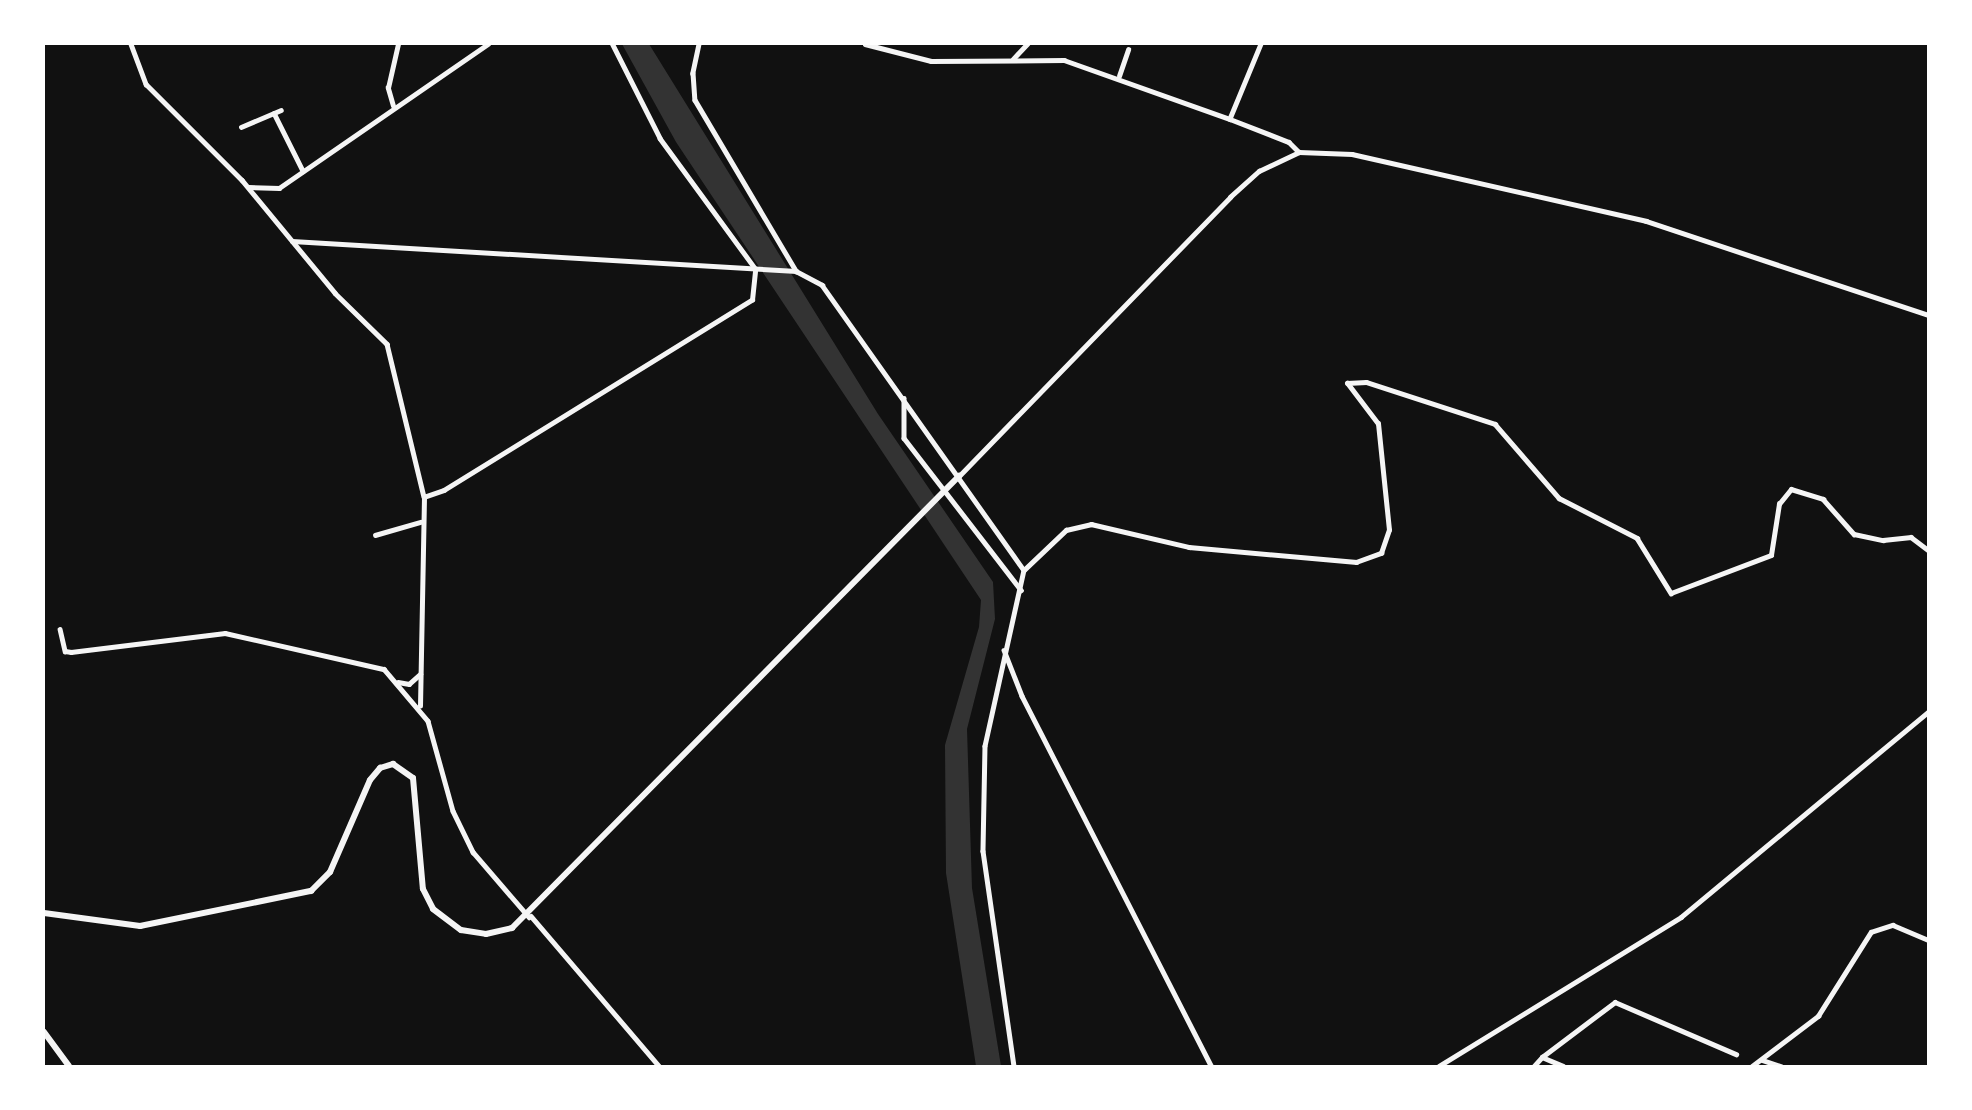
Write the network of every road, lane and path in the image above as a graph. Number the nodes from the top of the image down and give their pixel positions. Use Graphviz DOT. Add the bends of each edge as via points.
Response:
graph roads {
  1 [pos="132,44"];
  2 [pos="398,44"];
  3 [pos="488,44"];
  4 [pos="612,44"];
  5 [pos="699,44"];
  6 [pos="865,44"];
  7 [pos="1027,44"];
  8 [pos="1261,44"];
  9 [pos="1128,50"];
  10 [pos="1013,59"];
  11 [pos="1119,76"];
  12 [pos="393,106"];
  13 [pos="281,110"];
  14 [pos="274,113"];
  15 [pos="1230,119"];
  16 [pos="241,127"];
  17 [pos="1299,152"];
  18 [pos="303,171"];
  19 [pos="249,187"];
  20 [pos="292,240"];
  21 [pos="758,269"];
  22 [pos="796,271"];
  23 [pos="1929,315"];
  24 [pos="904,398"];
  25 [pos="959,476"];
  26 [pos="946,488"];
  27 [pos="424,497"];
  28 [pos="420,522"];
  29 [pos="375,535"];
  30 [pos="1929,550"];
  31 [pos="1024,570"];
  32 [pos="1021,590"];
  33 [pos="60,629"];
  34 [pos="1004,648"];
  35 [pos="420,674"];
  36 [pos="398,682"];
  37 [pos="420,706"];
  38 [pos="1929,712"];
  39 [pos="44,914"];
  40 [pos="530,917"];
  41 [pos="1929,940"];
  42 [pos="44,1032"];
  43 [pos="1736,1054"];
  44 [pos="1542,1058"];
  45 [pos="1762,1060"];
  46 [pos="69,1066"];
  47 [pos="659,1066"];
  48 [pos="1014,1066"];
  49 [pos="1211,1066"];
  50 [pos="1439,1066"];
  51 [pos="1534,1066"];
  52 [pos="1563,1066"];
  53 [pos="1752,1066"];
  54 [pos="1781,1066"];
  1 -- 19 [label="street" via="146,84"];
  2 -- 12 [label="street" via="388,88"];
  3 -- 12 [label="street"];
  4 -- 21 [label="street" via="660,139"];
  5 -- 22 [label="street" via="693,73 695,100"];
  6 -- 10 [label="street" via="931,61"];
  7 -- 10 [label="street"];
  8 -- 15 [label="street"];
  9 -- 11 [label="street"];
  10 -- 11 [label="street" via="1064,60"];
  11 -- 15 [label="street"];
  12 -- 18 [label="street"];
  13 -- 14 [label="street"];
  14 -- 16 [label="street"];
  14 -- 18 [label="street"];
  15 -- 17 [label="street" via="1289,142"];
  17 -- 23 [label="street" via="1352,154 1646,221"];
  17 -- 25 [label="street" via="1259,171 1230,197"];
  18 -- 19 [label="street" via="279,189"];
  19 -- 20 [label="street"];
  20 -- 21 [label="street"];
  20 -- 27 [label="street" via="387,344"];
  21 -- 22 [label="street"];
  21 -- 27 [label="street" via="757,287 745,308 444,490"];
  22 -- 24 [label="street" via="822,285"];
  24 -- 25 [label="street"];
  24 -- 26 [label="street" via="904,438"];
  25 -- 26 [label="street"];
  25 -- 31 [label="street"];
  26 -- 32 [label="street"];
  26 -- 40 [label="street"];
  27 -- 28 [label="street"];
  28 -- 29 [label="street"];
  28 -- 35 [label="street"];
  30 -- 31 [label="street" via="1911,537 1883,540 1854,534 1823,499 1791,489 1779,504 1772,555 1671,593 1637,538 1559,498 1495,424 1366,382 1347,383 1378,424 1389,530 1381,553 1345,561 1246,548 1189,546 1091,524 1066,530"];
  31 -- 32 [label="street"];
  32 -- 34 [label="street"];
  33 -- 36 [label="street" via="65,651 71,652 243,634 373,664"];
  34 -- 48 [label="street" via="986,746 983,851"];
  34 -- 49 [label="street" via="1022,696"];
  35 -- 36 [label="street" via="409,684"];
  35 -- 37 [label="street"];
  36 -- 37 [label="street"];
  37 -- 40 [label="street" via="459,826 482,864"];
  38 -- 50 [label="street" via="1681,917"];
  39 -- 40 [label="street" via="140,926 311,891 330,872 370,780 380,768 393,764 413,778 421,879 433,909 461,930 486,934 512,928"];
  40 -- 47 [label="street"];
  41 -- 45 [label="street" via="1893,925 1871,932 1818,1016"];
  42 -- 46 [label="street"];
  43 -- 44 [label="street" via="1615,1002"];
  44 -- 51 [label="street"];
  44 -- 52 [label="street"];
  45 -- 53 [label="street"];
  45 -- 54 [label="street"];
}
